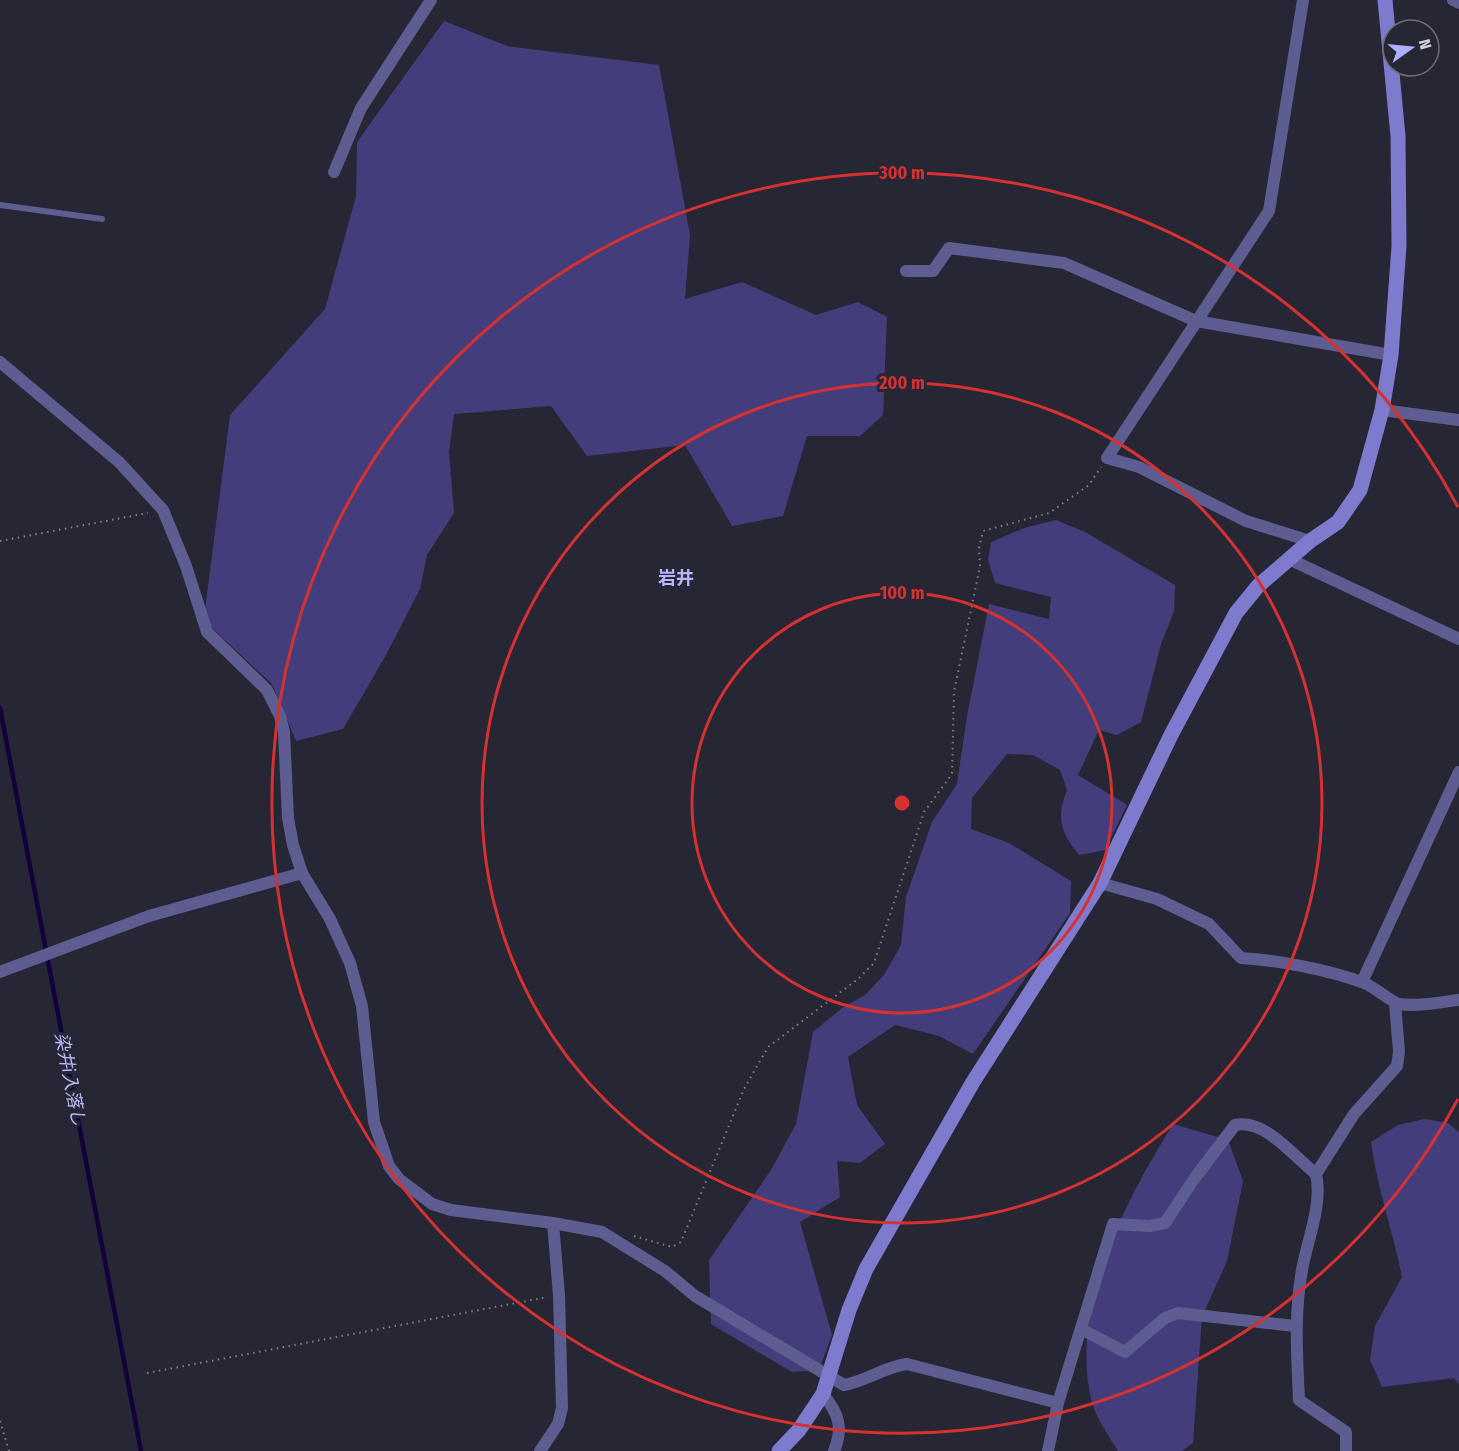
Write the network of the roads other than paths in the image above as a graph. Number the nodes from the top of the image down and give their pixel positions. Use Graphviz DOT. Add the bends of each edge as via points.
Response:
graph roads {
  1 [pos="431,0"];
  2 [pos="1303,0"];
  3 [pos="1385,0"];
  4 [pos="1453,0"];
  5 [pos="1459,3"];
  6 [pos="334,172"];
  7 [pos="0,205"];
  8 [pos="102,219"];
  9 [pos="906,271"];
  10 [pos="1196,321"];
  11 [pos="1391,355"];
  12 [pos="0,362"];
  13 [pos="1382,410"];
  14 [pos="1459,420"];
  15 [pos="1310,541"];
  16 [pos="1289,559"];
  17 [pos="1459,639"];
  18 [pos="1459,772"];
  19 [pos="302,873"];
  20 [pos="1100,883"];
  21 [pos="0,972"];
  22 [pos="1362,982"];
  23 [pos="1459,1000"];
  24 [pos="1395,1003"];
  25 [pos="1316,1174"];
  26 [pos="553,1223"];
  27 [pos="1295,1326"];
  28 [pos="1082,1329"];
  29 [pos="829,1378"];
  30 [pos="823,1394"];
  31 [pos="1058,1403"];
  32 [pos="540,1451"];
  33 [pos="779,1451"];
  34 [pos="834,1451"];
  35 [pos="1048,1451"];
  36 [pos="1346,1451"];
  1 -- 6 [label="street" via="361,108"];
  2 -- 10 [label="street" via="1269,211"];
  3 -- 11 [label="street" via="1398,136 1399,246"];
  4 -- 5 [label="street"];
  7 -- 8 [label="lane"];
  9 -- 10 [label="street" via="933,271 949,248 1064,263"];
  10 -- 11 [label="street"];
  10 -- 15 [label="street" via="1107,458 1139,466 1246,521"];
  11 -- 13 [label="street"];
  12 -- 19 [label="street" via="119,462 163,510 207,632 267,690 280,716 288,818"];
  13 -- 14 [label="street"];
  13 -- 15 [label="street" via="1360,490 1338,522"];
  15 -- 16 [label="street"];
  16 -- 17 [label="street"];
  16 -- 20 [label="street" via="1258,586 1236,613 1171,735"];
  18 -- 22 [label="street"];
  19 -- 21 [label="street" via="149,916"];
  19 -- 26 [label="street" via="330,919 353,973 366,1031 374,1122 394,1173 432,1204 471,1214"];
  20 -- 22 [label="street" via="1157,899 1209,924 1241,958 1267,960"];
  20 -- 29 [label="street" via="973,1082 866,1269"];
  22 -- 24 [label="street"];
  23 -- 24 [label="street"];
  24 -- 25 [label="street" via="1397,1066 1353,1114"];
  25 -- 27 [label="street" via="1315,1205"];
  25 -- 28 [label="street" via="1263,1129 1248,1123 1235,1125 1165,1223 1113,1224"];
  26 -- 29 [label="street" via="602,1232 665,1271 695,1296"];
  26 -- 32 [label="street" via="562,1408 558,1424"];
  27 -- 28 [label="street" via="1178,1313 1166,1318 1125,1352"];
  27 -- 36 [label="street" via="1299,1400 1346,1432"];
  28 -- 31 [label="street"];
  29 -- 30 [label="street"];
  29 -- 31 [label="street" via="844,1385 857,1383 894,1365 907,1364"];
  30 -- 33 [label="street"];
  30 -- 34 [label="street" via="838,1413 841,1429"];
  31 -- 35 [label="street"];
}
